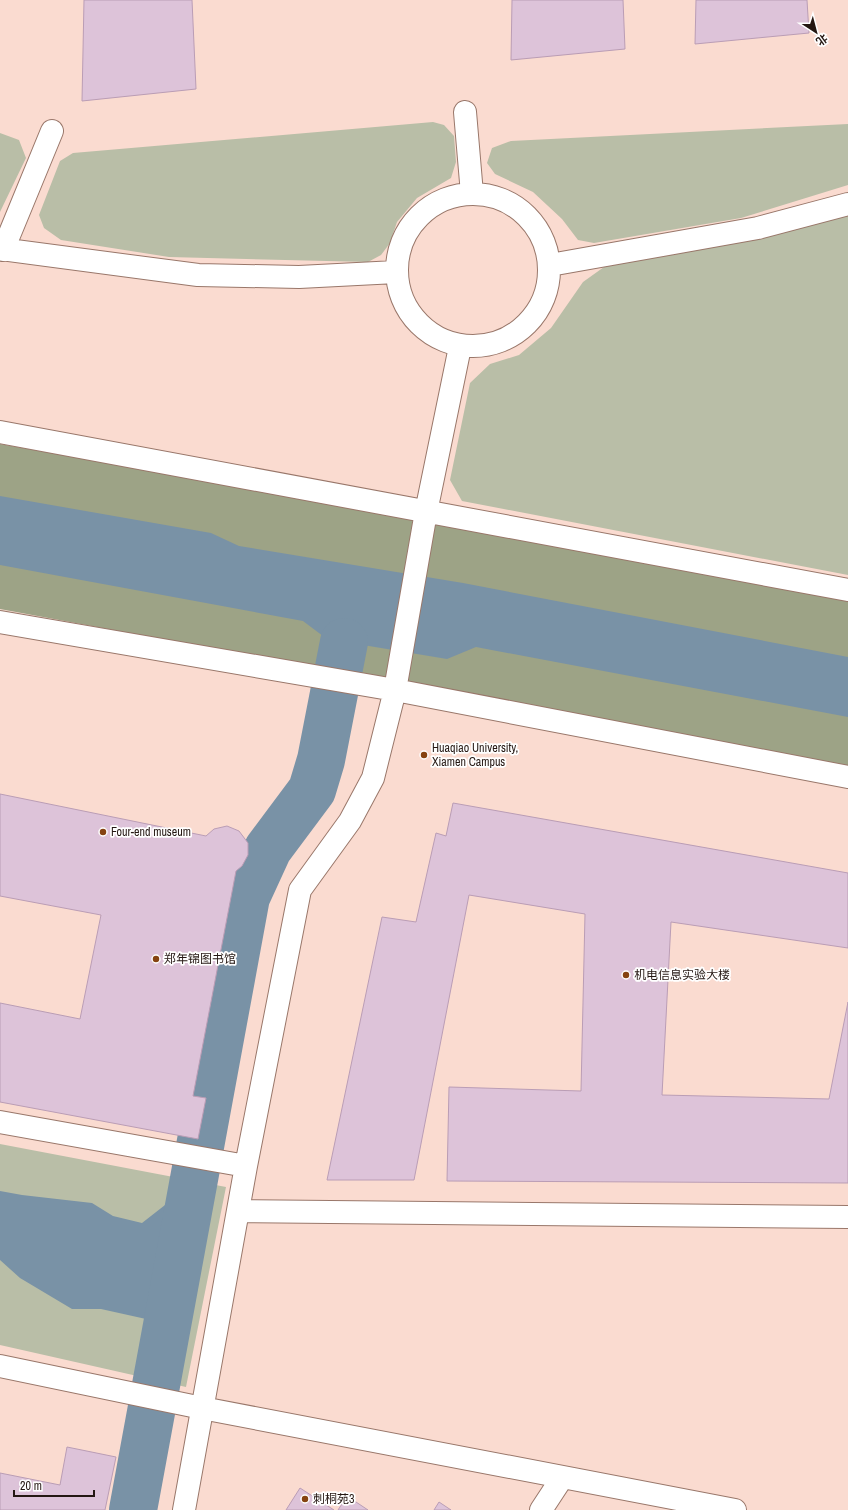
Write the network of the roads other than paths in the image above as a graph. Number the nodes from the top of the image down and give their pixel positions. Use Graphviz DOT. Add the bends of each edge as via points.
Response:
graph roads {
  1 [pos="465,112"];
  2 [pos="52,131"];
  3 [pos="472,194"];
  4 [pos="848,204"];
  5 [pos="1,249"];
  6 [pos="550,265"];
  7 [pos="396,272"];
  8 [pos="460,346"];
  9 [pos="0,432"];
  10 [pos="426,512"];
  11 [pos="848,590"];
  12 [pos="0,622"];
  13 [pos="395,690"];
  14 [pos="848,777"];
  15 [pos="0,1122"];
  16 [pos="246,1166"];
  17 [pos="239,1211"];
  18 [pos="848,1217"];
  19 [pos="1,1369"];
  20 [pos="202,1408"];
  21 [pos="562,1478"];
  22 [pos="722,1509"];
  23 [pos="184,1510"];
  24 [pos="541,1510"];
  1 -- 3 [label="street"];
  2 -- 5 [label="street"];
  3 -- 6 [label="street" via="495,196 516,206 533,222 545,243"];
  3 -- 7 [label="street" via="448,198 427,209 410,227 399,248"];
  4 -- 6 [label="street" via="758,228"];
  5 -- 7 [label="street" via="198,275 299,277"];
  6 -- 8 [label="street" via="548,288 539,309 525,328 505,340 483,347"];
  7 -- 8 [label="street" via="401,298 415,321 435,338"];
  8 -- 10 [label="street"];
  9 -- 10 [label="street"];
  10 -- 11 [label="street"];
  10 -- 13 [label="street"];
  12 -- 13 [label="street"];
  13 -- 14 [label="street"];
  13 -- 16 [label="street" via="373,778 350,821 300,890"];
  15 -- 16 [label="street"];
  16 -- 17 [label="street"];
  17 -- 18 [label="street"];
  17 -- 20 [label="street"];
  19 -- 20 [label="street"];
  20 -- 21 [label="street"];
  20 -- 23 [label="street"];
  21 -- 22 [label="street"];
  21 -- 24 [label="street"];
}
